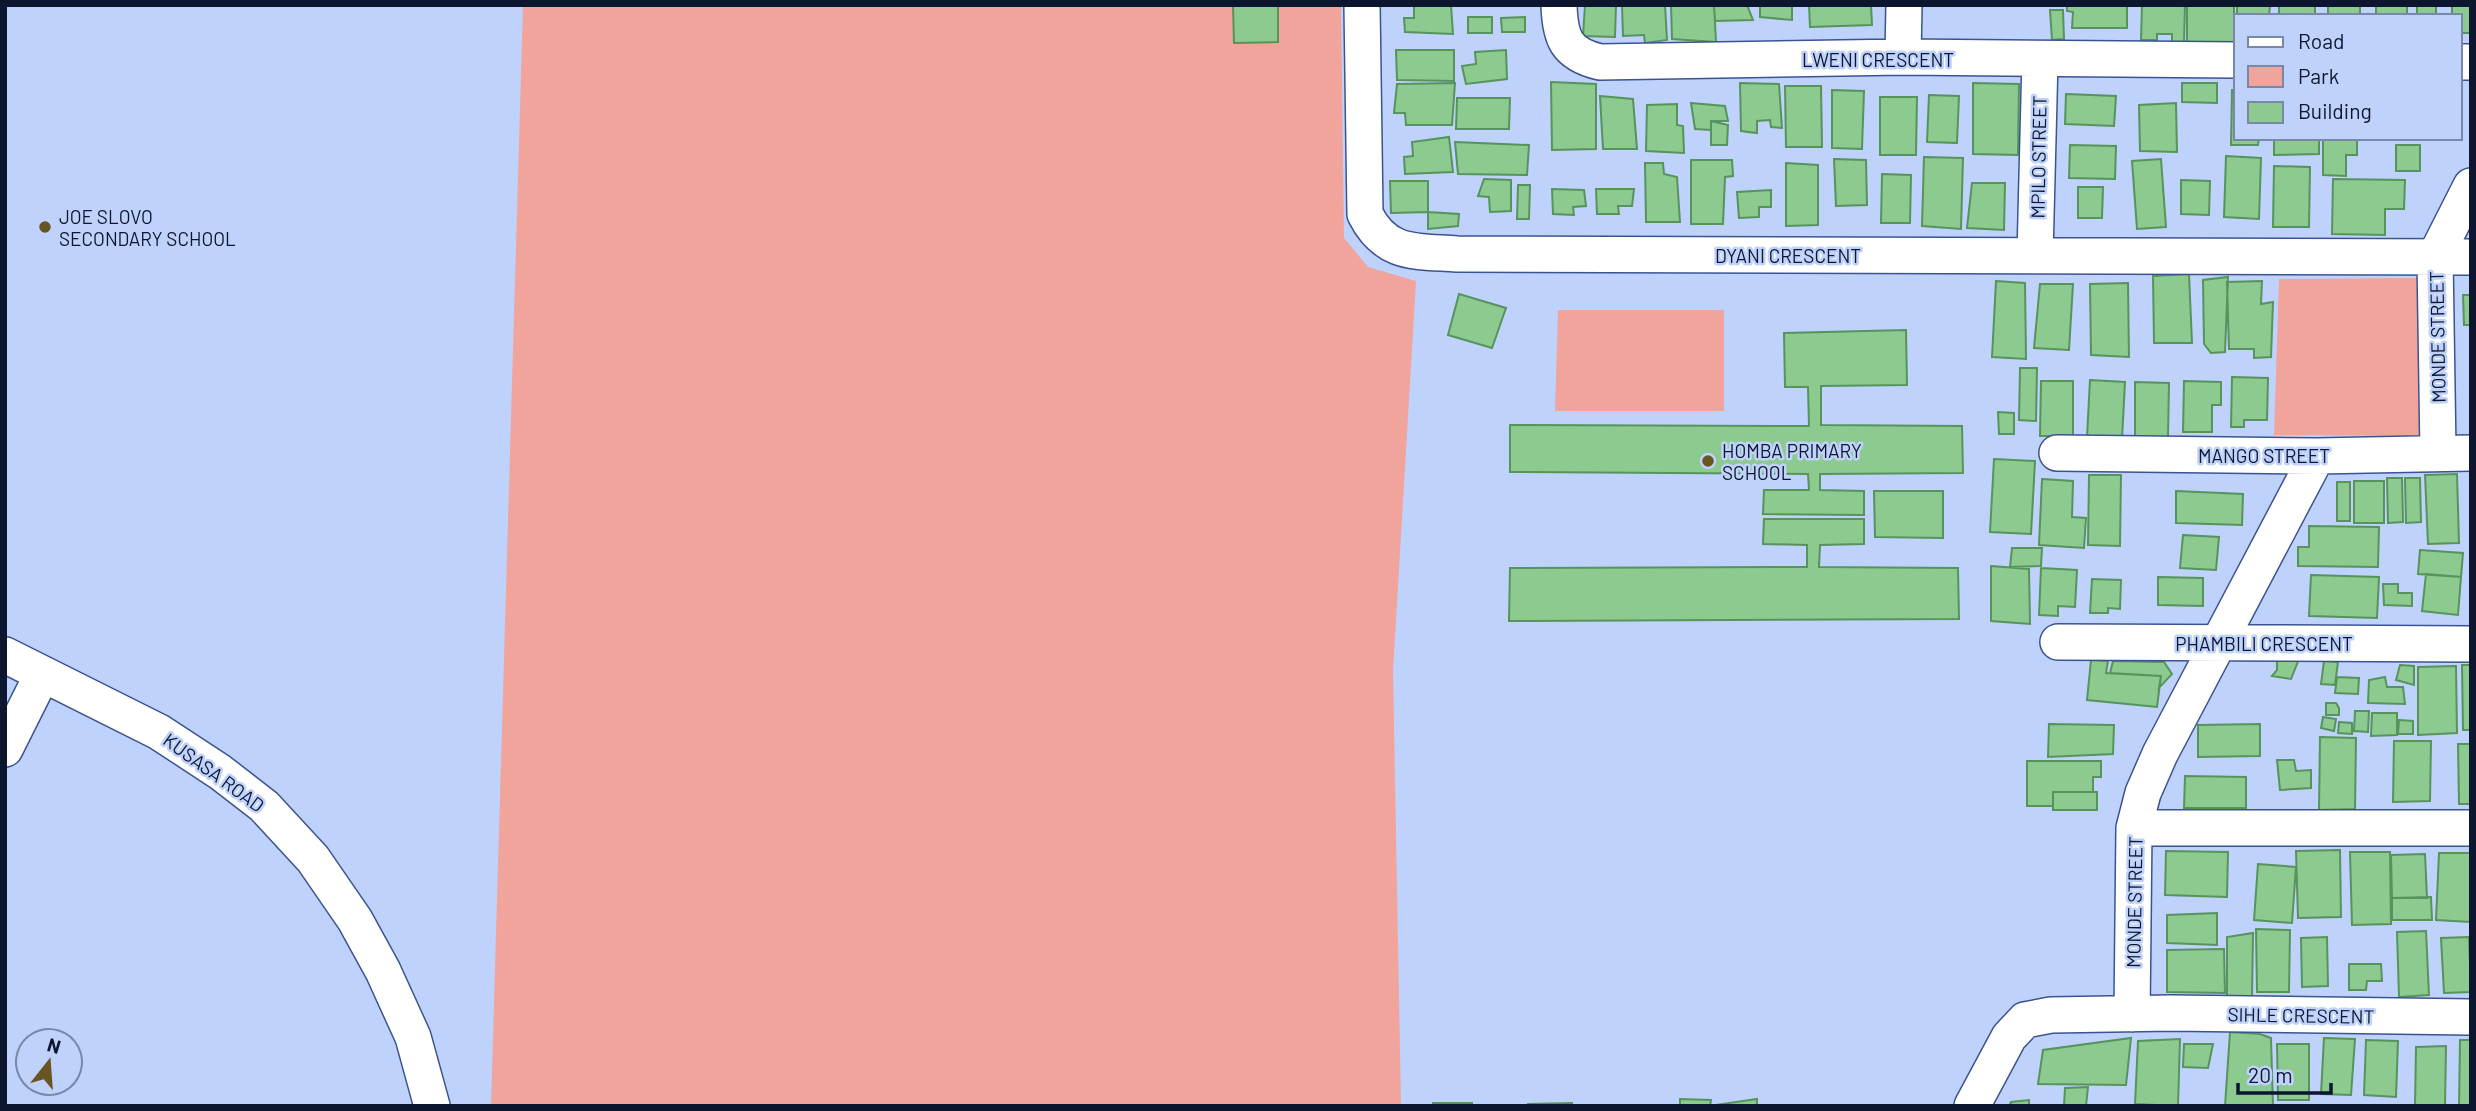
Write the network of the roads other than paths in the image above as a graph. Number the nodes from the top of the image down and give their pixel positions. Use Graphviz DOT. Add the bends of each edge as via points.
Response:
graph roads {
  1 [pos="1362,5"];
  2 [pos="1559,5"];
  3 [pos="1904,5"];
  4 [pos="1903,57"];
  5 [pos="2040,59"];
  6 [pos="2234,60"];
  7 [pos="2471,186"];
  8 [pos="2035,255"];
  9 [pos="2435,257"];
  10 [pos="2471,257"];
  11 [pos="2057,453"];
  12 [pos="2455,453"];
  13 [pos="2317,456"];
  14 [pos="2058,642"];
  15 [pos="2220,643"];
  16 [pos="2471,644"];
  17 [pos="5,655"];
  18 [pos="43,676"];
  19 [pos="5,750"];
  20 [pos="2134,828"];
  21 [pos="2471,828"];
  22 [pos="2132,1014"];
  23 [pos="2471,1017"];
  24 [pos="432,1106"];
  25 [pos="1972,1106"];
  1 -- 8 [label="street, DYANI CRESCENT" via="1365,214 1381,238 1395,247 1457,254"];
  2 -- 4 [label="street, LWENI CRESCENT" via="1566,44 1584,58 1600,62"];
  3 -- 4 [label="street"];
  4 -- 5 [label="street, LWENI CRESCENT"];
  5 -- 6 [label="street, LWENI CRESCENT"];
  5 -- 8 [label="street, MPILO STREET"];
  7 -- 9 [label="street, MONDE STREET"];
  8 -- 9 [label="street, DYANI CRESCENT"];
  9 -- 10 [label="street, DYANI CRESCENT"];
  9 -- 12 [label="street, MONDE STREET"];
  11 -- 13 [label="street, MANGO STREET"];
  12 -- 13 [label="street, MANGO STREET"];
  13 -- 15 [label="street, MONDE STREET"];
  14 -- 15 [label="street, PHAMBILI CRESCENT"];
  15 -- 16 [label="street, PHAMBILI CRESCENT"];
  15 -- 20 [label="street, MONDE STREET" via="2160,754"];
  17 -- 18 [label="street, KUSASA ROAD"];
  18 -- 19 [label="street"];
  18 -- 24 [label="street, KUSASA ROAD" via="159,732 220,772 264,806 313,859 383,971 413,1037"];
  20 -- 21 [label="street"];
  20 -- 22 [label="street, MONDE STREET"];
  22 -- 23 [label="street, SIHLE CRESCENT"];
  22 -- 25 [label="street" via="2051,1015 2025,1020 2009,1037"];
}
